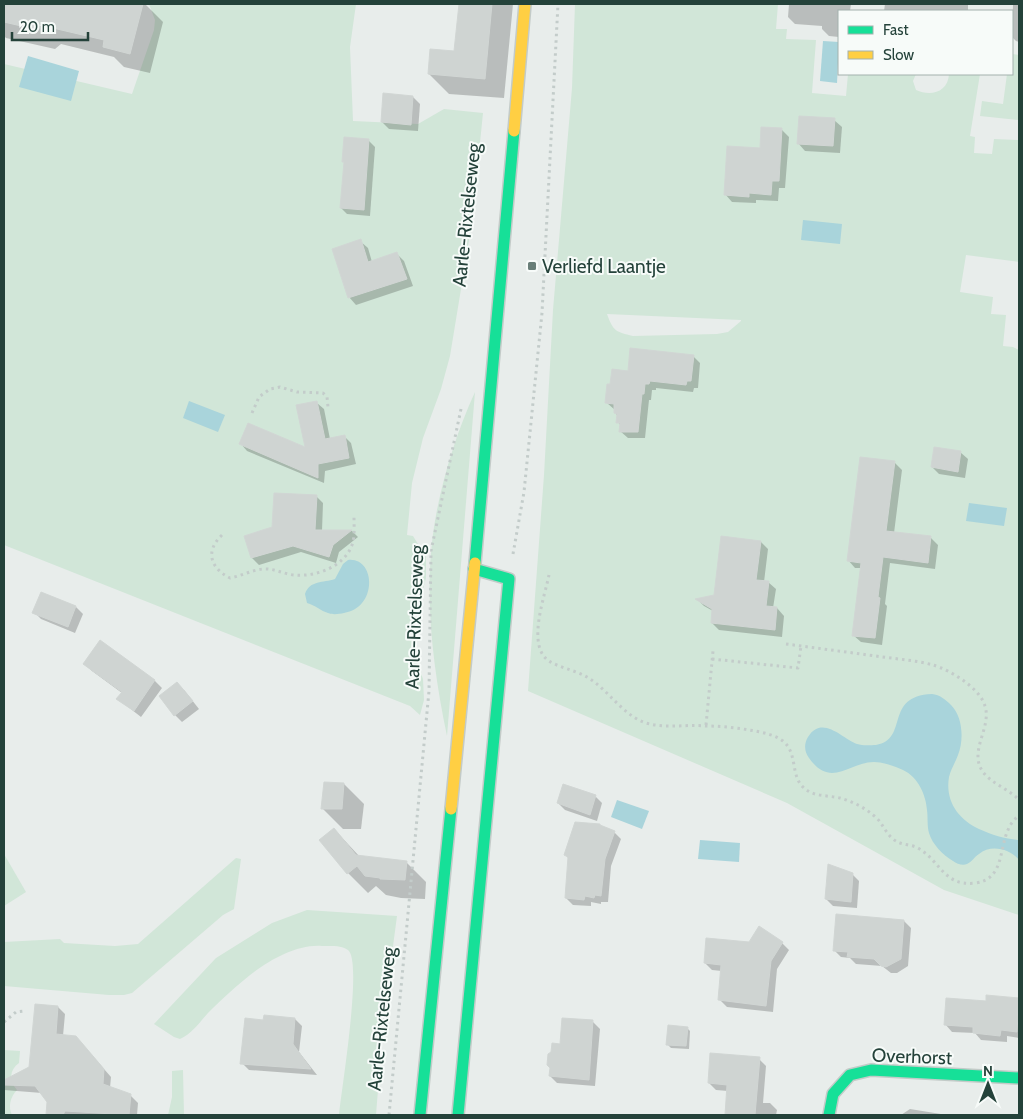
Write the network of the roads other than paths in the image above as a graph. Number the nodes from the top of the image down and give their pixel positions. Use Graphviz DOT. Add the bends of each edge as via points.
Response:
graph roads {
  1 [pos="525,4"];
  2 [pos="474,569"];
  3 [pos="1019,1078"];
  4 [pos="420,1115"];
  5 [pos="458,1115"];
  6 [pos="829,1115"];
  1 -- 2 [label="street"];
  2 -- 4 [label="street"];
  2 -- 5 [label="street" via="509,579"];
  3 -- 6 [label="street, Overhorst" via="871,1070 850,1075 833,1094"];
}
